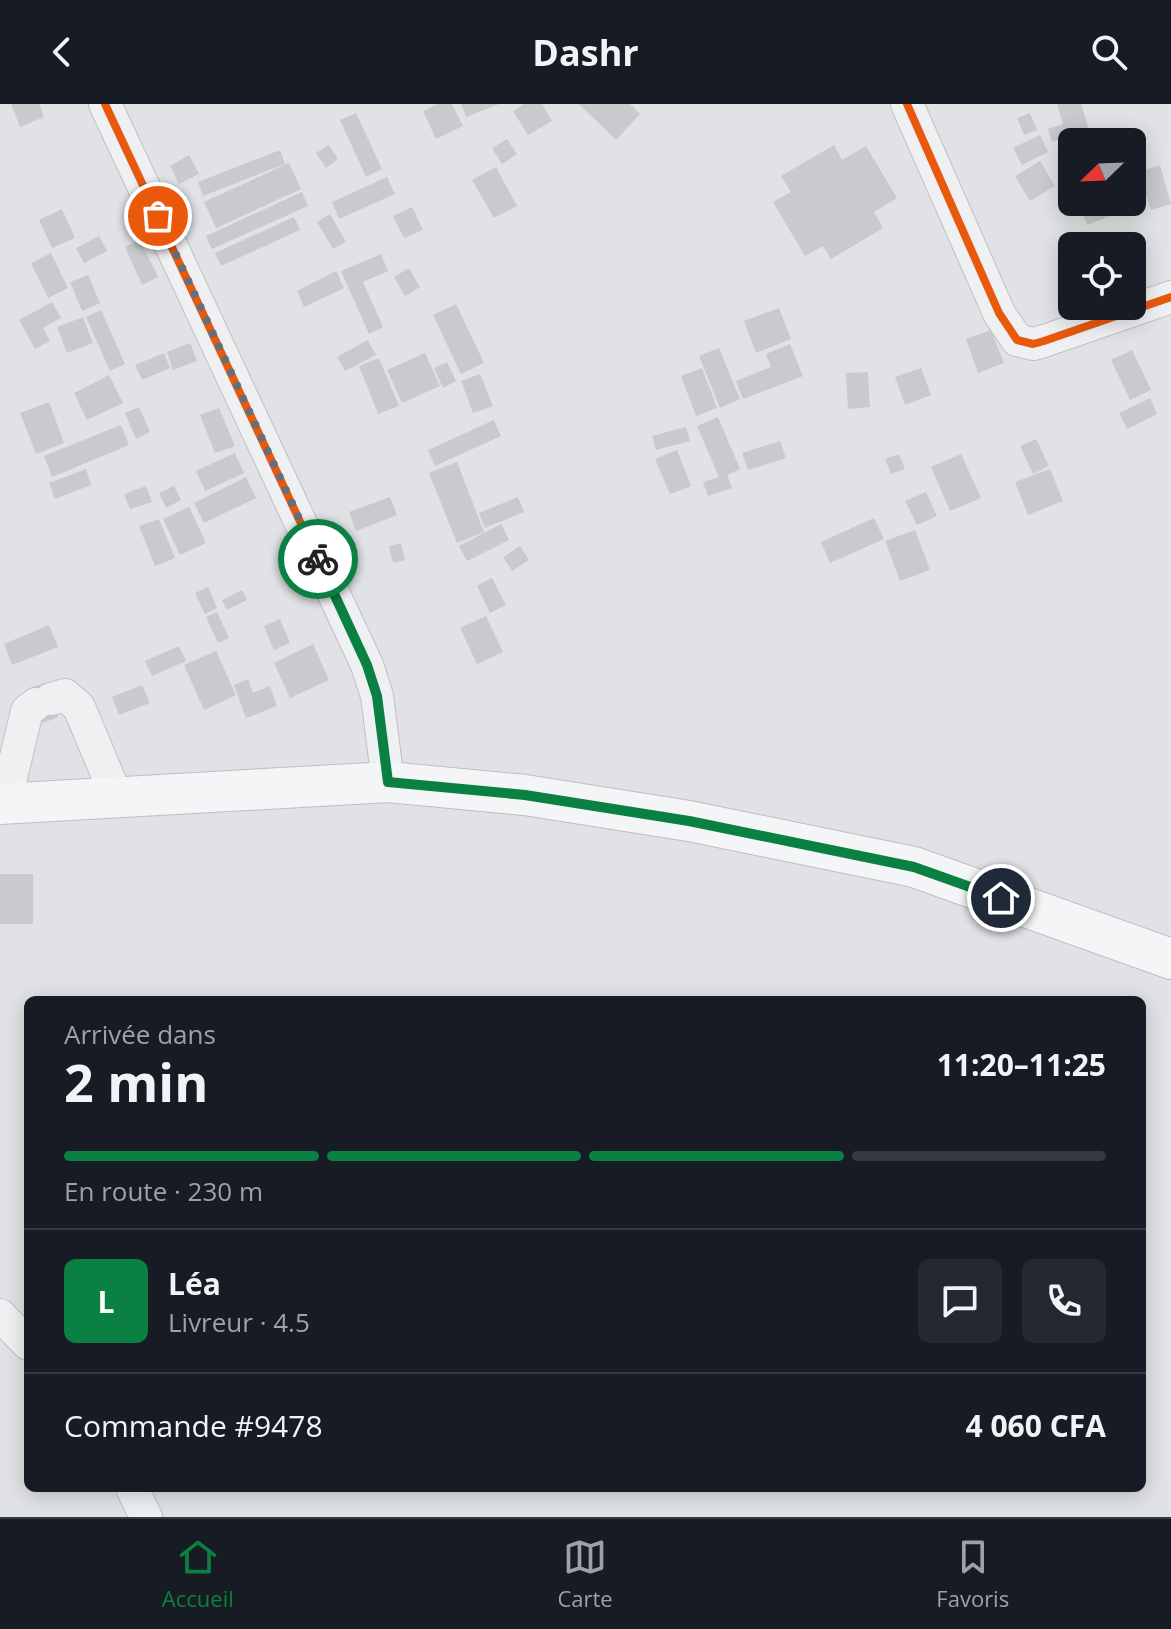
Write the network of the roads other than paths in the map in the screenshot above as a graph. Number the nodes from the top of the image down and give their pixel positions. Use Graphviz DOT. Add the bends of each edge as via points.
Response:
graph roads {
  1 [pos="105,104"];
  2 [pos="907,104"];
  3 [pos="1171,297"];
  4 [pos="388,782"];
  5 [pos="117,798"];
  6 [pos="3,804"];
  7 [pos="1171,959"];
  8 [pos="0,1315"];
  9 [pos="24,1340"];
  10 [pos="134,1492"];
  11 [pos="146,1517"];
  1 -- 4 [label="street" via="367,665 377,696"];
  2 -- 3 [label="street" via="999,313 1017,340 1044,341"];
  4 -- 5 [label="main road"];
  4 -- 7 [label="main road" via="689,821 914,867"];
  5 -- 6 [label="main road"];
  5 -- 6 [label="street" via="79,707 65,695 27,711"];
  8 -- 9 [label="street"];
  10 -- 11 [label="street"];
}
